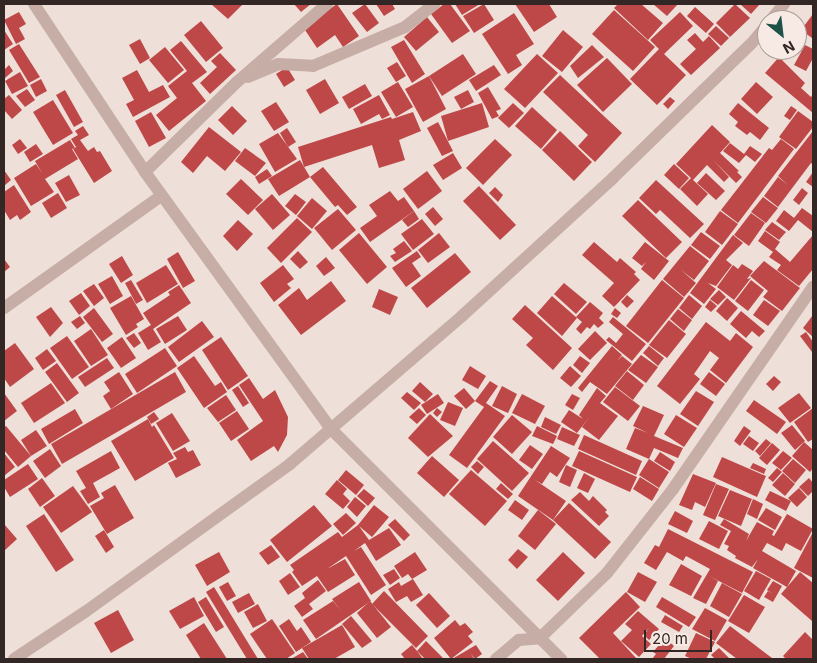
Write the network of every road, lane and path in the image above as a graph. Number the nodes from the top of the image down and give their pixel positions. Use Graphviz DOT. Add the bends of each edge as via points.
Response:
graph roads {
  1 [pos="34,4"];
  2 [pos="326,4"];
  3 [pos="434,4"];
  4 [pos="757,37"];
  5 [pos="237,82"];
  6 [pos="145,172"];
  7 [pos="161,196"];
  8 [pos="813,287"];
  9 [pos="4,308"];
  10 [pos="330,428"];
  11 [pos="540,638"];
  12 [pos="14,659"];
  13 [pos="496,659"];
  14 [pos="560,659"];
  1 -- 6 [label="street"];
  2 -- 5 [label="street"];
  3 -- 5 [label="street" via="405,27 313,66 278,64"];
  4 -- 10 [label="street" via="613,178 462,316"];
  5 -- 6 [label="street"];
  6 -- 7 [label="street"];
  7 -- 9 [label="street"];
  7 -- 10 [label="street"];
  8 -- 11 [label="street" via="673,489 607,573"];
  10 -- 11 [label="street"];
  10 -- 12 [label="street" via="290,464 85,612"];
  11 -- 13 [label="street" via="519,640"];
  11 -- 14 [label="street"];
}
